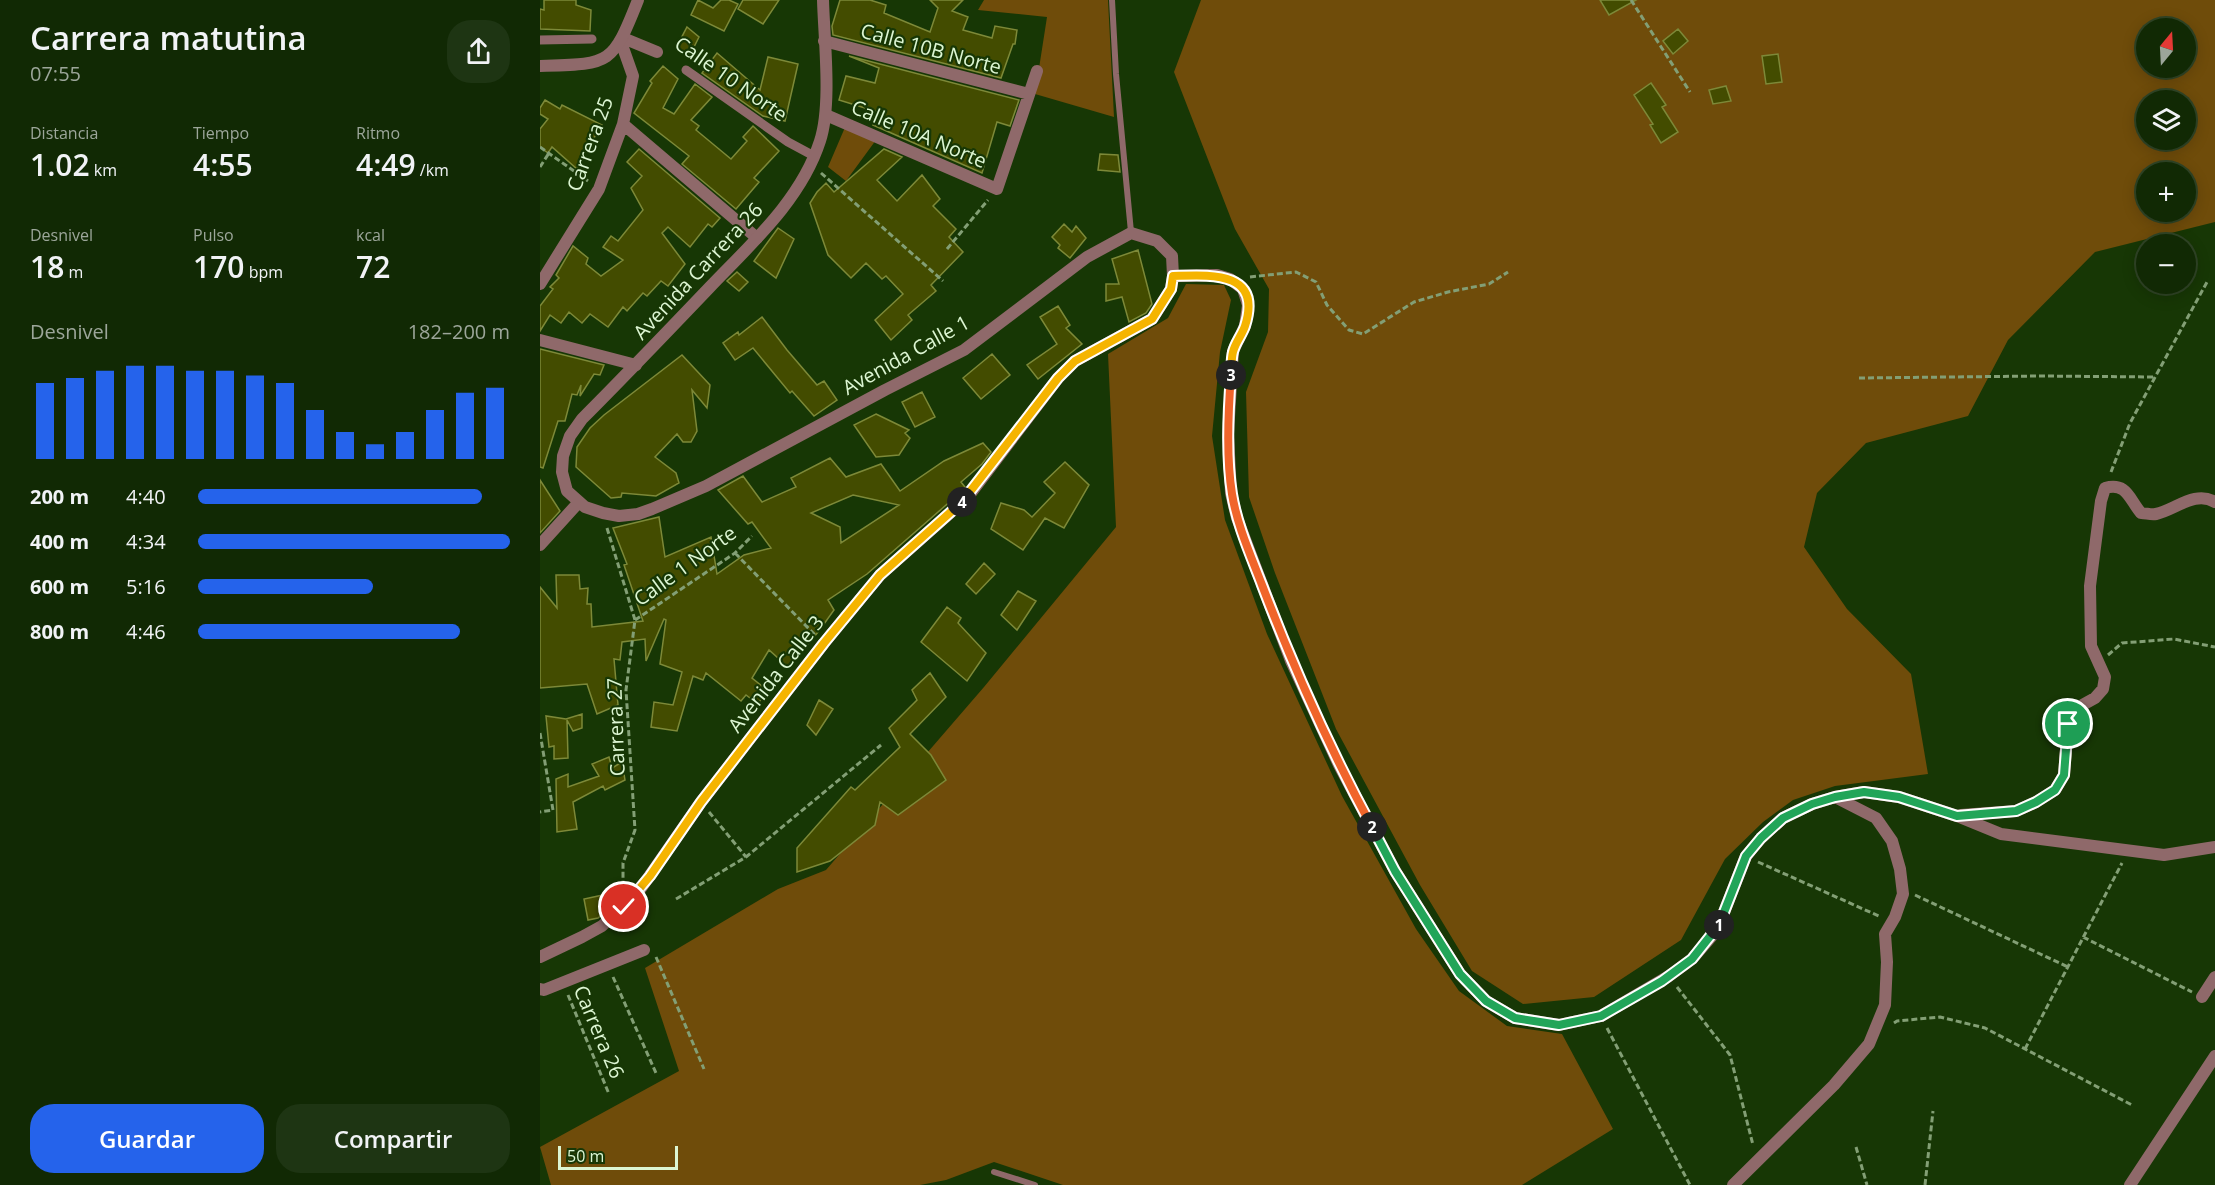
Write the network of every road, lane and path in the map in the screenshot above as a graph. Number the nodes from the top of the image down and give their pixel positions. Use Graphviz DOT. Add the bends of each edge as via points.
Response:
graph roads {
  1 [pos="638,0"];
  2 [pos="823,0"];
  3 [pos="1112,0"];
  4 [pos="1631,0"];
  5 [pos="592,39"];
  6 [pos="540,40"];
  7 [pos="622,40"];
  8 [pos="824,41"];
  9 [pos="657,52"];
  10 [pos="540,66"];
  11 [pos="686,70"];
  12 [pos="1037,71"];
  13 [pos="1690,92"];
  14 [pos="1029,94"];
  15 [pos="826,115"];
  16 [pos="623,124"];
  17 [pos="540,147"];
  18 [pos="549,153"];
  19 [pos="812,160"];
  20 [pos="540,167"];
  21 [pos="599,189"];
  22 [pos="997,189"];
  23 [pos="1131,233"];
  24 [pos="757,238"];
  25 [pos="947,249"];
  26 [pos="1508,272"];
  27 [pos="1173,276"];
  28 [pos="1230,279"];
  29 [pos="944,281"];
  30 [pos="2207,282"];
  31 [pos="540,284"];
  32 [pos="540,340"];
  33 [pos="636,365"];
  34 [pos="2154,377"];
  35 [pos="1858,378"];
  36 [pos="2105,488"];
  37 [pos="579,502"];
  38 [pos="2215,502"];
  39 [pos="603,513"];
  40 [pos="752,536"];
  41 [pos="540,546"];
  42 [pos="735,553"];
  43 [pos="635,620"];
  44 [pos="806,626"];
  45 [pos="2215,647"];
  46 [pos="2100,662"];
  47 [pos="540,733"];
  48 [pos="881,745"];
  49 [pos="1835,797"];
  50 [pos="701,802"];
  51 [pos="540,812"];
  52 [pos="1957,816"];
  53 [pos="2215,847"];
  54 [pos="2129,851"];
  55 [pos="1746,856"];
  56 [pos="746,857"];
  57 [pos="1903,889"];
  58 [pos="676,899"];
  59 [pos="624,907"];
  60 [pos="1892,922"];
  61 [pos="2083,937"];
  62 [pos="644,950"];
  63 [pos="540,957"];
  64 [pos="608,964"];
  65 [pos="2068,967"];
  66 [pos="1669,976"];
  67 [pos="2215,977"];
  68 [pos="562,982"];
  69 [pos="540,989"];
  70 [pos="2202,997"];
  71 [pos="1601,1016"];
  72 [pos="1872,1036"];
  73 [pos="2025,1049"];
  74 [pos="2215,1056"];
  75 [pos="704,1070"];
  76 [pos="656,1073"];
  77 [pos="609,1094"];
  78 [pos="2132,1105"];
  79 [pos="1933,1111"];
  80 [pos="1856,1146"];
  81 [pos="1756,1161"];
  82 [pos="994,1172"];
  83 [pos="1035,1185"];
  84 [pos="1690,1185"];
  85 [pos="1732,1185"];
  86 [pos="1867,1185"];
  87 [pos="1925,1185"];
  88 [pos="2130,1185"];
  1 -- 7 [label="street"];
  2 -- 8 [label="street, Avenida Carrera 26"];
  3 -- 23 [label="lane"];
  4 -- 13 [label="path"];
  5 -- 6 [label="street"];
  7 -- 9 [label="street, Calle 10 Norte"];
  7 -- 10 [label="street" via="599,62"];
  7 -- 16 [label="street, Carrera 25" via="633,76"];
  8 -- 14 [label="street, Calle 10B Norte"];
  8 -- 15 [label="street, Avenida Carrera 26"];
  11 -- 19 [label="street, Calle 10 Norte"];
  12 -- 14 [label="street"];
  14 -- 22 [label="street"];
  15 -- 19 [label="street, Avenida Carrera 26"];
  15 -- 22 [label="street, Calle 10A Norte"];
  16 -- 21 [label="street, Carrera 25"];
  16 -- 24 [label="street"];
  17 -- 18 [label="path"];
  18 -- 20 [label="path"];
  18 -- 21 [label="path"];
  19 -- 24 [label="street, Avenida Carrera 26" via="794,194"];
  19 -- 29 [label="path"];
  21 -- 31 [label="street, Carrera 25"];
  22 -- 25 [label="path"];
  23 -- 27 [label="street" via="1157,241 1172,256"];
  23 -- 39 [label="street, Avenida Calle 1" via="1087,257 964,350 673,502 638,514"];
  24 -- 33 [label="street, Avenida Carrera 26"];
  26 -- 28 [label="path" via="1489,284 1414,302 1363,334 1349,330 1327,305 1316,282 1296,272"];
  27 -- 28 [label="street" via="1217,275"];
  27 -- 50 [label="street, Avenida Calle 3" via="1171,289 1152,319 1075,361 967,498 880,575"];
  28 -- 71 [label="street" via="1243,289 1248,305 1245,326 1233,351 1228,434 1231,493 1291,661 1339,765 1395,871 1460,974 1486,1001 1515,1018 1559,1025"];
  30 -- 34 [label="path"];
  32 -- 33 [label="street"];
  33 -- 37 [label="street, Avenida Carrera 26" via="570,436 562,472 567,490"];
  34 -- 35 [label="path"];
  34 -- 36 [label="path" via="2130,423"];
  36 -- 38 [label="street" via="2115,485 2125,489 2141,513 2154,514 2192,499 2209,498"];
  36 -- 46 [label="street" via="2090,586 2091,646"];
  37 -- 39 [label="street, Avenida Calle 1"];
  37 -- 41 [label="street"];
  39 -- 43 [label="path, Carrera 27"];
  40 -- 42 [label="path, Calle 1 Norte"];
  42 -- 43 [label="path, Calle 1 Norte"];
  42 -- 44 [label="path"];
  43 -- 59 [label="path, Carrera 27" via="626,690 635,830 623,863"];
  45 -- 46 [label="path" via="2174,639 2122,643"];
  46 -- 52 [label="street" via="2105,677 2103,689 2077,708 2068,724 2064,775 2055,790 2016,811"];
  47 -- 51 [label="path" via="553,810"];
  48 -- 56 [label="path"];
  49 -- 52 [label="street" via="1864,792 1899,797"];
  49 -- 55 [label="street" via="1783,818"];
  49 -- 57 [label="street" via="1876,818 1892,841"];
  50 -- 56 [label="path"];
  50 -- 59 [label="street, Avenida Calle 3"];
  52 -- 54 [label="street" via="2001,834"];
  53 -- 54 [label="street" via="2164,855"];
  54 -- 61 [label="path"];
  55 -- 60 [label="path"];
  55 -- 66 [label="street" via="1717,930 1692,959"];
  56 -- 58 [label="path"];
  57 -- 60 [label="street"];
  57 -- 65 [label="path"];
  59 -- 63 [label="street, Avenida Calle 3" via="602,926"];
  60 -- 72 [label="street" via="1885,934 1885,1005"];
  61 -- 65 [label="path"];
  61 -- 70 [label="path"];
  62 -- 64 [label="street"];
  62 -- 75 [label="path" via="655,956"];
  64 -- 68 [label="street"];
  64 -- 76 [label="path"];
  65 -- 73 [label="path"];
  66 -- 71 [label="street"];
  66 -- 81 [label="path" via="1731,1055"];
  67 -- 70 [label="street"];
  68 -- 69 [label="street"];
  68 -- 77 [label="path, Carrera 26"];
  71 -- 84 [label="path"];
  72 -- 73 [label="path" via="1897,1021 1940,1017 1985,1028"];
  72 -- 81 [label="street" via="1834,1085"];
  73 -- 78 [label="path"];
  74 -- 88 [label="street"];
  79 -- 87 [label="path"];
  80 -- 86 [label="path"];
  81 -- 85 [label="street"];
  82 -- 83 [label="lane"];
}
